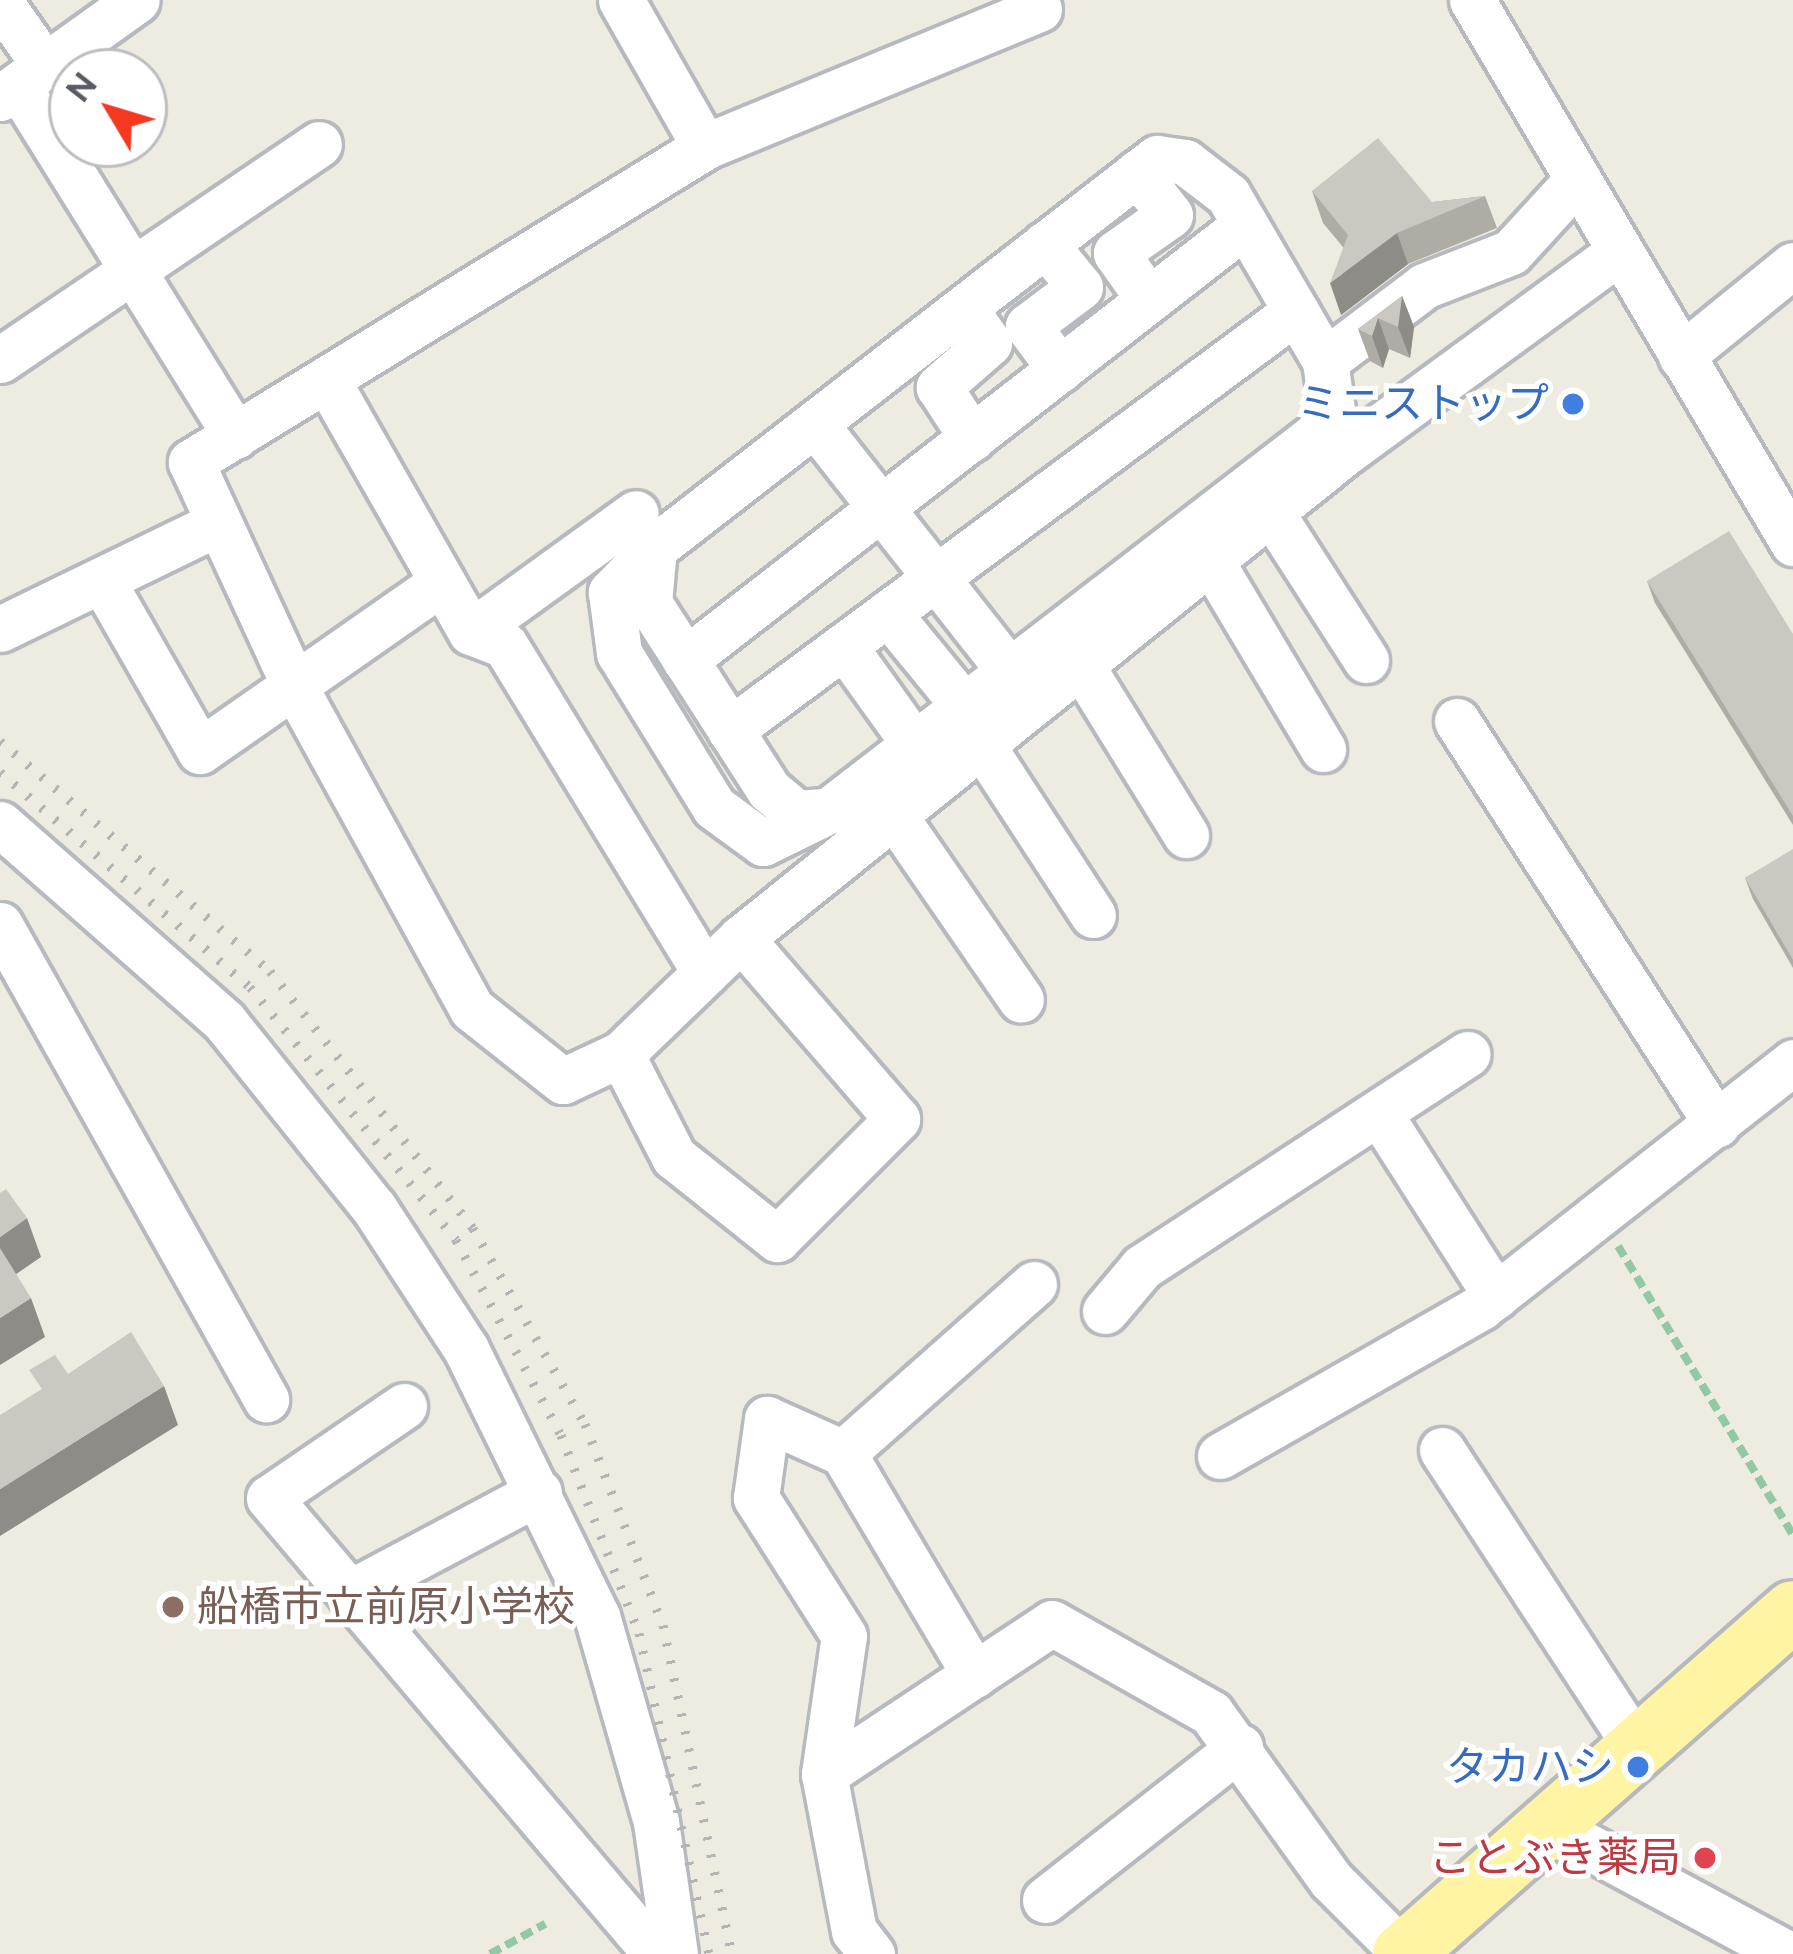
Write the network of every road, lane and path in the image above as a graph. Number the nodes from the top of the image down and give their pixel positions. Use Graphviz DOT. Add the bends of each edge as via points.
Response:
graph roads {
  1 [pos="136,0"];
  2 [pos="621,0"];
  3 [pos="1472,0"];
  4 [pos="0,2"];
  5 [pos="1039,8"];
  6 [pos="21,83"];
  7 [pos="320,144"];
  8 [pos="705,147"];
  9 [pos="1137,173"];
  10 [pos="1578,179"];
  11 [pos="1245,225"];
  12 [pos="1046,244"];
  13 [pos="1620,251"];
  14 [pos="1793,265"];
  15 [pos="132,270"];
  16 [pos="1149,300"];
  17 [pos="964,308"];
  18 [pos="1296,311"];
  19 [pos="1681,356"];
  20 [pos="0,360"];
  21 [pos="1325,361"];
  22 [pos="1060,369"];
  23 [pos="327,380"];
  24 [pos="814,424"];
  25 [pos="236,436"];
  26 [pos="972,438"];
  27 [pos="881,508"];
  28 [pos="1271,512"];
  29 [pos="1788,521"];
  30 [pos="218,524"];
  31 [pos="645,531"];
  32 [pos="1211,561"];
  33 [pos="102,580"];
  34 [pos="936,580"];
  35 [pos="442,582"];
  36 [pos="888,613"];
  37 [pos="0,629"];
  38 [pos="471,632"];
  39 [pos="844,646"];
  40 [pos="685,660"];
  41 [pos="1366,660"];
  42 [pos="1081,665"];
  43 [pos="1010,671"];
  44 [pos="296,689"];
  45 [pos="1457,721"];
  46 [pos="973,726"];
  47 [pos="730,730"];
  48 [pos="915,745"];
  49 [pos="1323,749"];
  50 [pos="828,811"];
  51 [pos="894,815"];
  52 [pos="0,824"];
  53 [pos="1186,836"];
  54 [pos="1093,915"];
  55 [pos="0,925"];
  56 [pos="741,938"];
  57 [pos="705,973"];
  58 [pos="1021,1000"];
  59 [pos="621,1054"];
  60 [pos="1468,1054"];
  61 [pos="1793,1062"];
  62 [pos="1379,1113"];
  63 [pos="1717,1125"];
  64 [pos="1602,1219"];
  65 [pos="1034,1284"];
  66 [pos="1496,1296"];
  67 [pos="1105,1311"];
  68 [pos="266,1399"];
  69 [pos="404,1406"];
  70 [pos="1442,1450"];
  71 [pos="844,1453"];
  72 [pos="1220,1456"];
  73 [pos="539,1492"];
  74 [pos="1793,1535"];
  75 [pos="350,1592"];
  76 [pos="1793,1611"];
  77 [pos="975,1675"];
  78 [pos="1240,1747"];
  79 [pos="1637,1748"];
  80 [pos="824,1774"];
  81 [pos="1552,1827"];
  82 [pos="1045,1900"];
  83 [pos="545,1924"];
  84 [pos="1404,1953"];
  85 [pos="490,1954"];
  86 [pos="656,1954"];
  87 [pos="675,1954"];
  88 [pos="872,1954"];
  89 [pos="1788,1954"];
  1 -- 6 [label="street"];
  2 -- 8 [label="street"];
  3 -- 10 [label="street"];
  4 -- 6 [label="street"];
  5 -- 8 [label="street"];
  6 -- 15 [label="street"];
  7 -- 15 [label="street"];
  8 -- 23 [label="street"];
  9 -- 11 [label="street" via="1157,158 1185,162 1213,176"];
  9 -- 12 [label="street"];
  9 -- 16 [label="street" via="1169,215 1115,253"];
  10 -- 13 [label="street"];
  10 -- 21 [label="street" via="1511,252 1424,286"];
  11 -- 16 [label="street"];
  11 -- 18 [label="street"];
  12 -- 17 [label="street"];
  12 -- 22 [label="street" via="1080,287 1028,326"];
  13 -- 19 [label="street"];
  13 -- 28 [label="street"];
  14 -- 19 [label="street"];
  15 -- 20 [label="street"];
  15 -- 25 [label="street"];
  16 -- 22 [label="street"];
  17 -- 24 [label="street"];
  17 -- 26 [label="street" via="989,343 939,387"];
  18 -- 21 [label="street"];
  18 -- 34 [label="street"];
  19 -- 29 [label="street"];
  21 -- 43 [label="street" via="1332,410 1317,434"];
  22 -- 26 [label="street"];
  23 -- 25 [label="street"];
  23 -- 35 [label="street"];
  24 -- 27 [label="street"];
  24 -- 31 [label="street"];
  25 -- 30 [label="street" via="191,462"];
  26 -- 27 [label="street"];
  27 -- 34 [label="street"];
  27 -- 40 [label="street"];
  28 -- 32 [label="street"];
  28 -- 41 [label="street"];
  30 -- 33 [label="street"];
  30 -- 44 [label="street"];
  31 -- 38 [label="street"];
  31 -- 40 [label="street" via="649,603"];
  31 -- 50 [label="street" via="611,592 609,613 620,653 714,807 764,843"];
  32 -- 42 [label="street"];
  32 -- 49 [label="street"];
  33 -- 37 [label="street"];
  33 -- 44 [label="street" via="200,751"];
  34 -- 36 [label="street"];
  34 -- 43 [label="street"];
  35 -- 38 [label="street"];
  35 -- 44 [label="street"];
  36 -- 39 [label="street"];
  36 -- 46 [label="street"];
  38 -- 57 [label="street" via="505,645"];
  39 -- 47 [label="street"];
  39 -- 48 [label="street"];
  40 -- 47 [label="street"];
  42 -- 46 [label="street"];
  42 -- 53 [label="street"];
  43 -- 46 [label="street"];
  44 -- 59 [label="street" via="472,1009 562,1081"];
  45 -- 63 [label="street"];
  46 -- 48 [label="street"];
  46 -- 51 [label="street"];
  46 -- 54 [label="street"];
  47 -- 50 [label="street" via="796,813"];
  48 -- 50 [label="street"];
  51 -- 56 [label="street"];
  51 -- 58 [label="street"];
  52 -- 73 [label="street" via="98,899 251,1055 374,1208 466,1349"];
  55 -- 68 [label="street"];
  56 -- 57 [label="street"];
  56 -- 59 [label="street" via="897,1119 777,1239 674,1157"];
  57 -- 59 [label="street"];
  60 -- 62 [label="street"];
  61 -- 63 [label="street"];
  62 -- 66 [label="street"];
  62 -- 67 [label="street" via="1142,1268"];
  63 -- 64 [label="street"];
  64 -- 66 [label="street"];
  64 -- 74 [label="path"];
  65 -- 71 [label="street"];
  66 -- 72 [label="street"];
  69 -- 75 [label="street" via="269,1498"];
  70 -- 79 [label="street"];
  71 -- 77 [label="street"];
  71 -- 80 [label="street" via="767,1419 756,1498 844,1636"];
  73 -- 75 [label="street"];
  73 -- 87 [label="street" via="632,1720"];
  75 -- 86 [label="street"];
  76 -- 79 [label="main road"];
  77 -- 78 [label="street" via="1052,1622 1211,1713"];
  77 -- 80 [label="street"];
  78 -- 82 [label="street"];
  78 -- 84 [label="street" via="1331,1880"];
  79 -- 81 [label="main road"];
  80 -- 88 [label="street" via="854,1931"];
  81 -- 84 [label="main road"];
  81 -- 89 [label="street"];
  83 -- 85 [label="path"];
}
